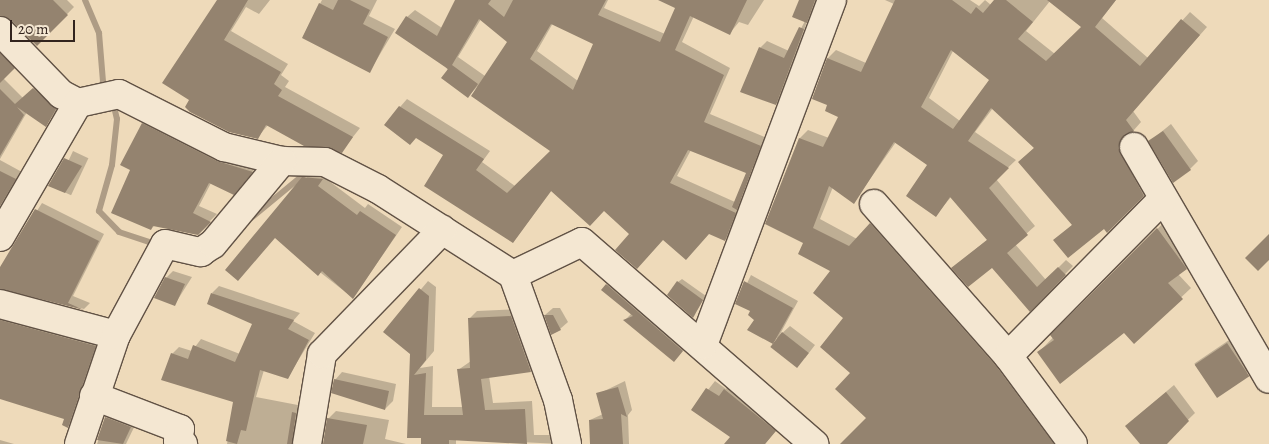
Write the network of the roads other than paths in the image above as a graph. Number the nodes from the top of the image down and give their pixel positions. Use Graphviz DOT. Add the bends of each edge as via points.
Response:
graph roads {
  1 [pos="832,0"];
  2 [pos="0,31"];
  3 [pos="78,103"];
  4 [pos="1134,147"];
  5 [pos="282,161"];
  6 [pos="1162,200"];
  7 [pos="874,204"];
  8 [pos="442,230"];
  9 [pos="0,237"];
  10 [pos="513,275"];
  11 [pos="0,304"];
  12 [pos="116,335"];
  13 [pos="703,345"];
  14 [pos="1008,356"];
  15 [pos="1269,380"];
  16 [pos="94,396"];
  17 [pos="79,444"];
  18 [pos="183,444"];
  19 [pos="307,444"];
  20 [pos="567,444"];
  21 [pos="814,444"];
  22 [pos="1074,444"];
  1 -- 13 [label="street"];
  2 -- 3 [label="street" via="62,94"];
  3 -- 5 [label="street" via="119,94 224,147"];
  3 -- 9 [label="street"];
  4 -- 6 [label="street"];
  5 -- 8 [label="street" via="324,162"];
  5 -- 12 [label="street" via="213,244 202,252 159,256"];
  6 -- 14 [label="street"];
  6 -- 15 [label="street"];
  7 -- 14 [label="street"];
  8 -- 10 [label="street"];
  8 -- 19 [label="street" via="322,354"];
  10 -- 13 [label="street" via="582,242"];
  10 -- 20 [label="street" via="558,400"];
  11 -- 12 [label="street"];
  12 -- 16 [label="street"];
  13 -- 21 [label="street"];
  14 -- 22 [label="street"];
  16 -- 17 [label="street"];
  16 -- 18 [label="street" via="180,429 178,441"];
}
